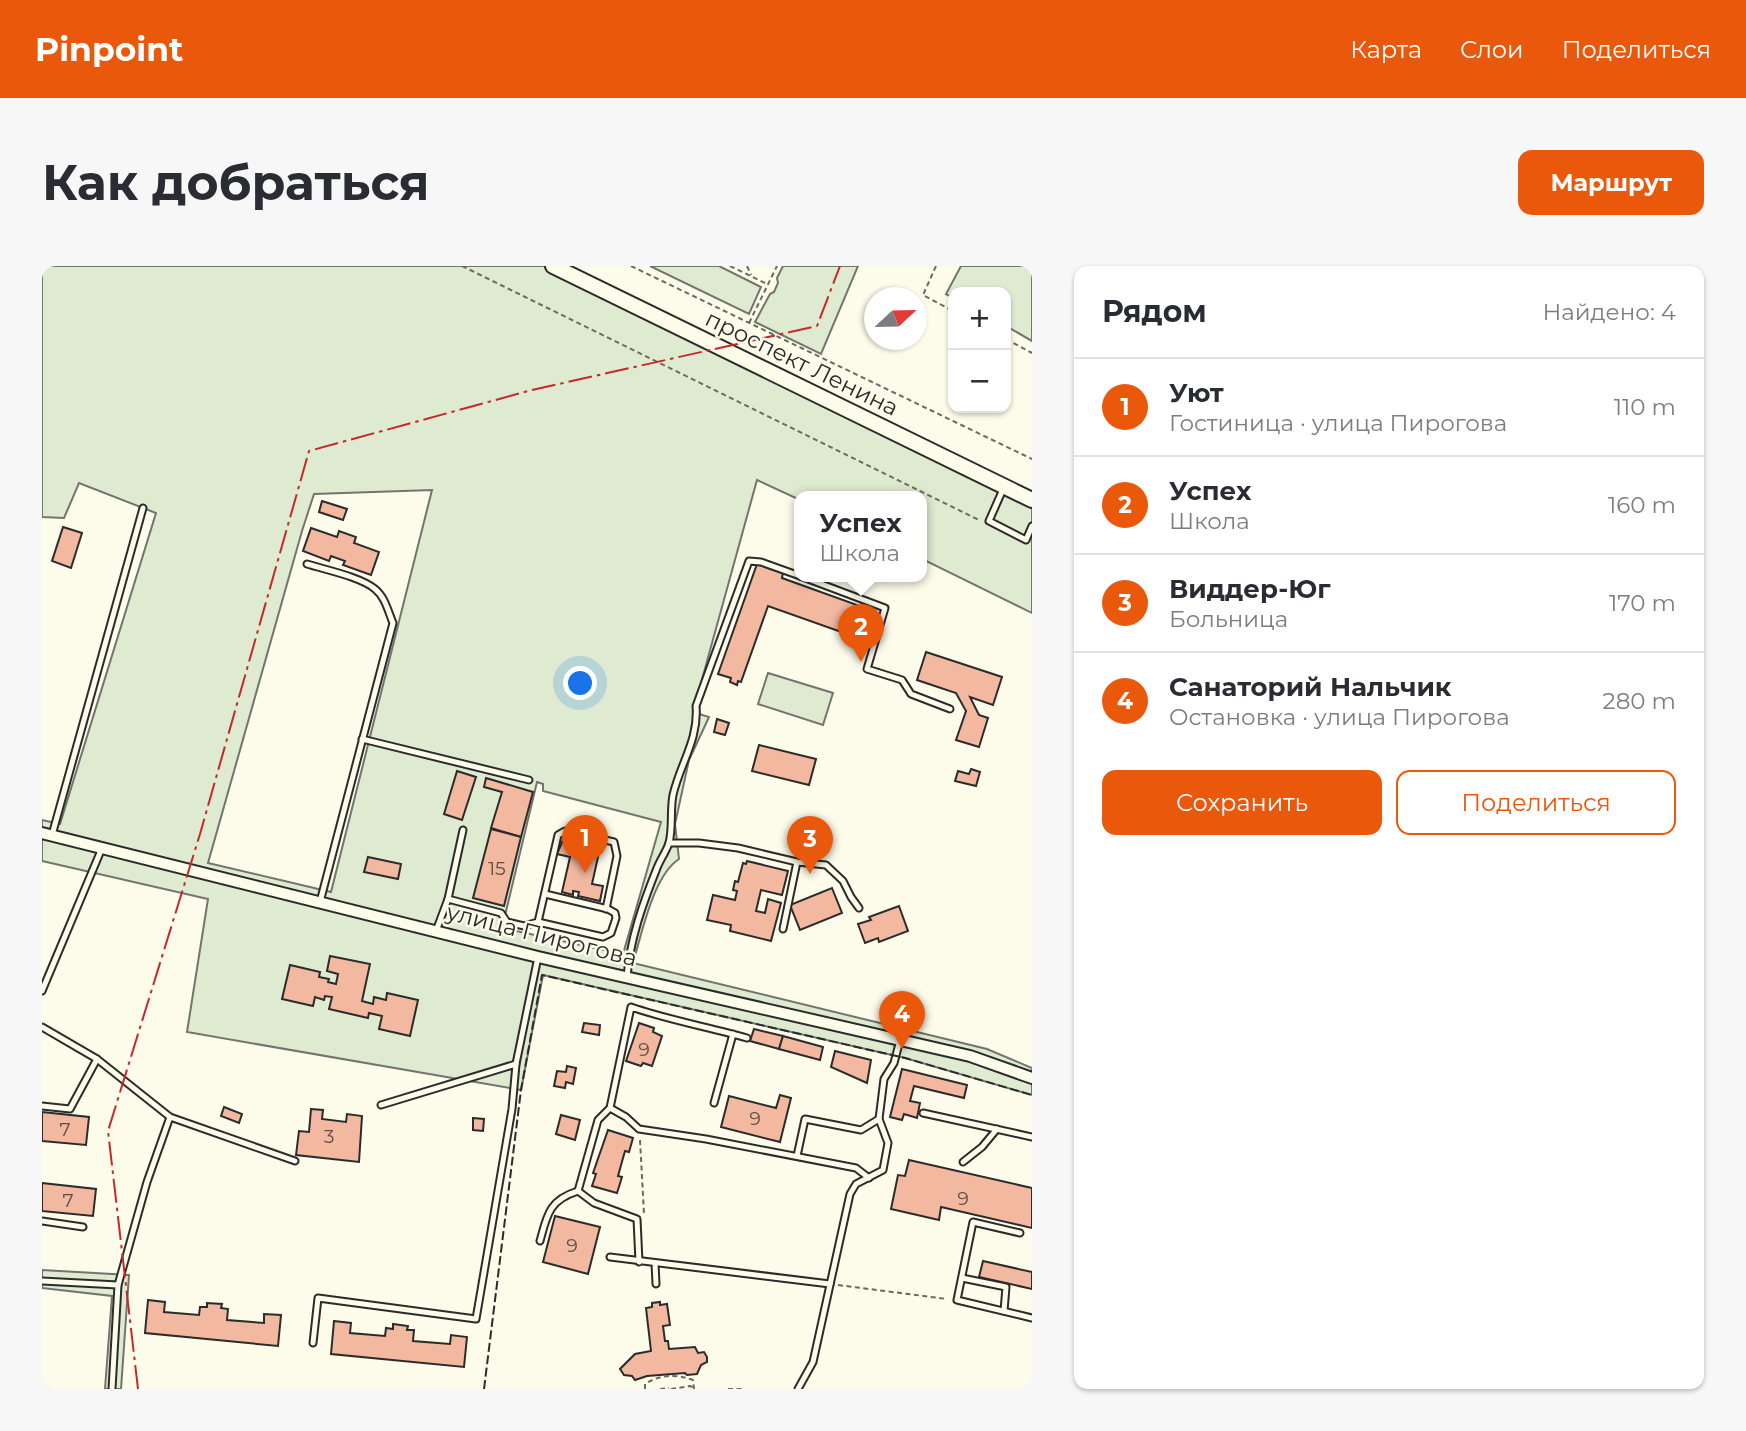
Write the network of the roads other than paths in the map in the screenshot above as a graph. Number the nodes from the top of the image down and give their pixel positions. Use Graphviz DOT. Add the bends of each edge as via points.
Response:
graph roads {
  1 [pos="553,266"];
  2 [pos="1004,487"];
  3 [pos="1032,500"];
  4 [pos="143,508"];
  5 [pos="1032,526"];
  6 [pos="307,564"];
  7 [pos="794,574"];
  8 [pos="816,582"];
  9 [pos="950,709"];
  10 [pos="362,739"];
  11 [pos="528,780"];
  12 [pos="463,830"];
  13 [pos="47,834"];
  14 [pos="669,843"];
  15 [pos="102,848"];
  16 [pos="797,862"];
  17 [pos="545,894"];
  18 [pos="448,899"];
  19 [pos="320,902"];
  20 [pos="606,908"];
  21 [pos="859,908"];
  22 [pos="538,922"];
  23 [pos="783,929"];
  24 [pos="436,931"];
  25 [pos="538,957"];
  26 [pos="627,977"];
  27 [pos="42,991"];
  28 [pos="42,1027"];
  29 [pos="733,1034"];
  30 [pos="747,1038"];
  31 [pos="900,1040"];
  32 [pos="97,1059"];
  33 [pos="516,1064"];
  34 [pos="1032,1078"];
  35 [pos="714,1103"];
  36 [pos="381,1105"];
  37 [pos="42,1106"];
  38 [pos="610,1108"];
  39 [pos="923,1113"];
  40 [pos="170,1116"];
  41 [pos="879,1119"];
  42 [pos="997,1129"];
  43 [pos="1032,1137"];
  44 [pos="797,1156"];
  45 [pos="295,1161"];
  46 [pos="963,1162"];
  47 [pos="869,1178"];
  48 [pos="578,1191"];
  49 [pos="42,1221"];
  50 [pos="83,1227"];
  51 [pos="1020,1234"];
  52 [pos="540,1241"];
  53 [pos="610,1257"];
  54 [pos="639,1262"];
  55 [pos="655,1264"];
  56 [pos="962,1278"];
  57 [pos="42,1281"];
  58 [pos="656,1284"];
  59 [pos="830,1284"];
  60 [pos="118,1285"];
  61 [pos="1004,1311"];
  62 [pos="1032,1318"];
  63 [pos="313,1343"];
  64 [pos="112,1389"];
  65 [pos="799,1389"];
  1 -- 2 [label="main road, проспект Ленина"];
  2 -- 3 [label="main road, проспект Ленина"];
  2 -- 5 [label="lane" via="989,521 1026,540"];
  4 -- 13 [label="lane"];
  6 -- 10 [label="lane" via="376,589 393,623"];
  7 -- 14 [label="lane" via="749,561 696,706 693,739 673,794"];
  8 -- 9 [label="lane" via="885,608 867,669 902,680 911,694"];
  10 -- 11 [label="lane"];
  10 -- 19 [label="lane"];
  12 -- 18 [label="lane"];
  13 -- 15 [label="street, улица Пирогова"];
  14 -- 16 [label="lane" via="738,848"];
  14 -- 26 [label="lane" via="638,920"];
  15 -- 19 [label="street, улица Пирогова"];
  15 -- 27 [label="lane"];
  16 -- 21 [label="lane" via="826,865 843,881"];
  16 -- 23 [label="lane"];
  17 -- 20 [label="lane"];
  17 -- 20 [label="lane" via="562,831 607,839 614,842 617,856"];
  17 -- 22 [label="lane"];
  18 -- 22 [label="lane" via="501,913 507,922 524,926"];
  18 -- 24 [label="lane"];
  19 -- 24 [label="street, улица Пирогова"];
  20 -- 22 [label="lane" via="616,918 611,933 603,937"];
  24 -- 25 [label="street, улица Пирогова"];
  25 -- 26 [label="street, улица Пирогова"];
  25 -- 33 [label="lane"];
  26 -- 31 [label="street, улица Пирогова"];
  28 -- 32 [label="lane"];
  29 -- 30 [label="lane"];
  29 -- 35 [label="lane"];
  29 -- 38 [label="lane" via="631,1007"];
  31 -- 34 [label="street, улица Пирогова" via="970,1056"];
  31 -- 41 [label="lane" via="884,1079"];
  32 -- 37 [label="lane" via="70,1109"];
  32 -- 40 [label="lane"];
  33 -- 36 [label="lane"];
  33 -- 63 [label="lane" via="513,1109 476,1319 318,1298"];
  38 -- 44 [label="lane" via="639,1129"];
  38 -- 48 [label="lane" via="598,1120"];
  39 -- 42 [label="lane"];
  40 -- 45 [label="lane"];
  40 -- 60 [label="lane"];
  41 -- 44 [label="lane" via="860,1130 805,1119"];
  41 -- 47 [label="lane" via="888,1143 883,1170"];
  42 -- 43 [label="lane"];
  42 -- 46 [label="lane"];
  44 -- 47 [label="lane" via="856,1168"];
  47 -- 59 [label="lane" via="856,1184 850,1194"];
  48 -- 52 [label="lane" via="556,1202 547,1214"];
  48 -- 54 [label="lane" via="594,1203 637,1219"];
  49 -- 50 [label="lane"];
  51 -- 56 [label="lane" via="973,1222"];
  53 -- 54 [label="lane"];
  54 -- 55 [label="lane"];
  55 -- 58 [label="lane"];
  55 -- 59 [label="lane"];
  56 -- 61 [label="lane" via="1006,1287"];
  56 -- 61 [label="lane" via="957,1300"];
  57 -- 60 [label="lane"];
  59 -- 65 [label="lane" via="813,1362"];
  60 -- 64 [label="lane"];
  61 -- 62 [label="lane"];
}
